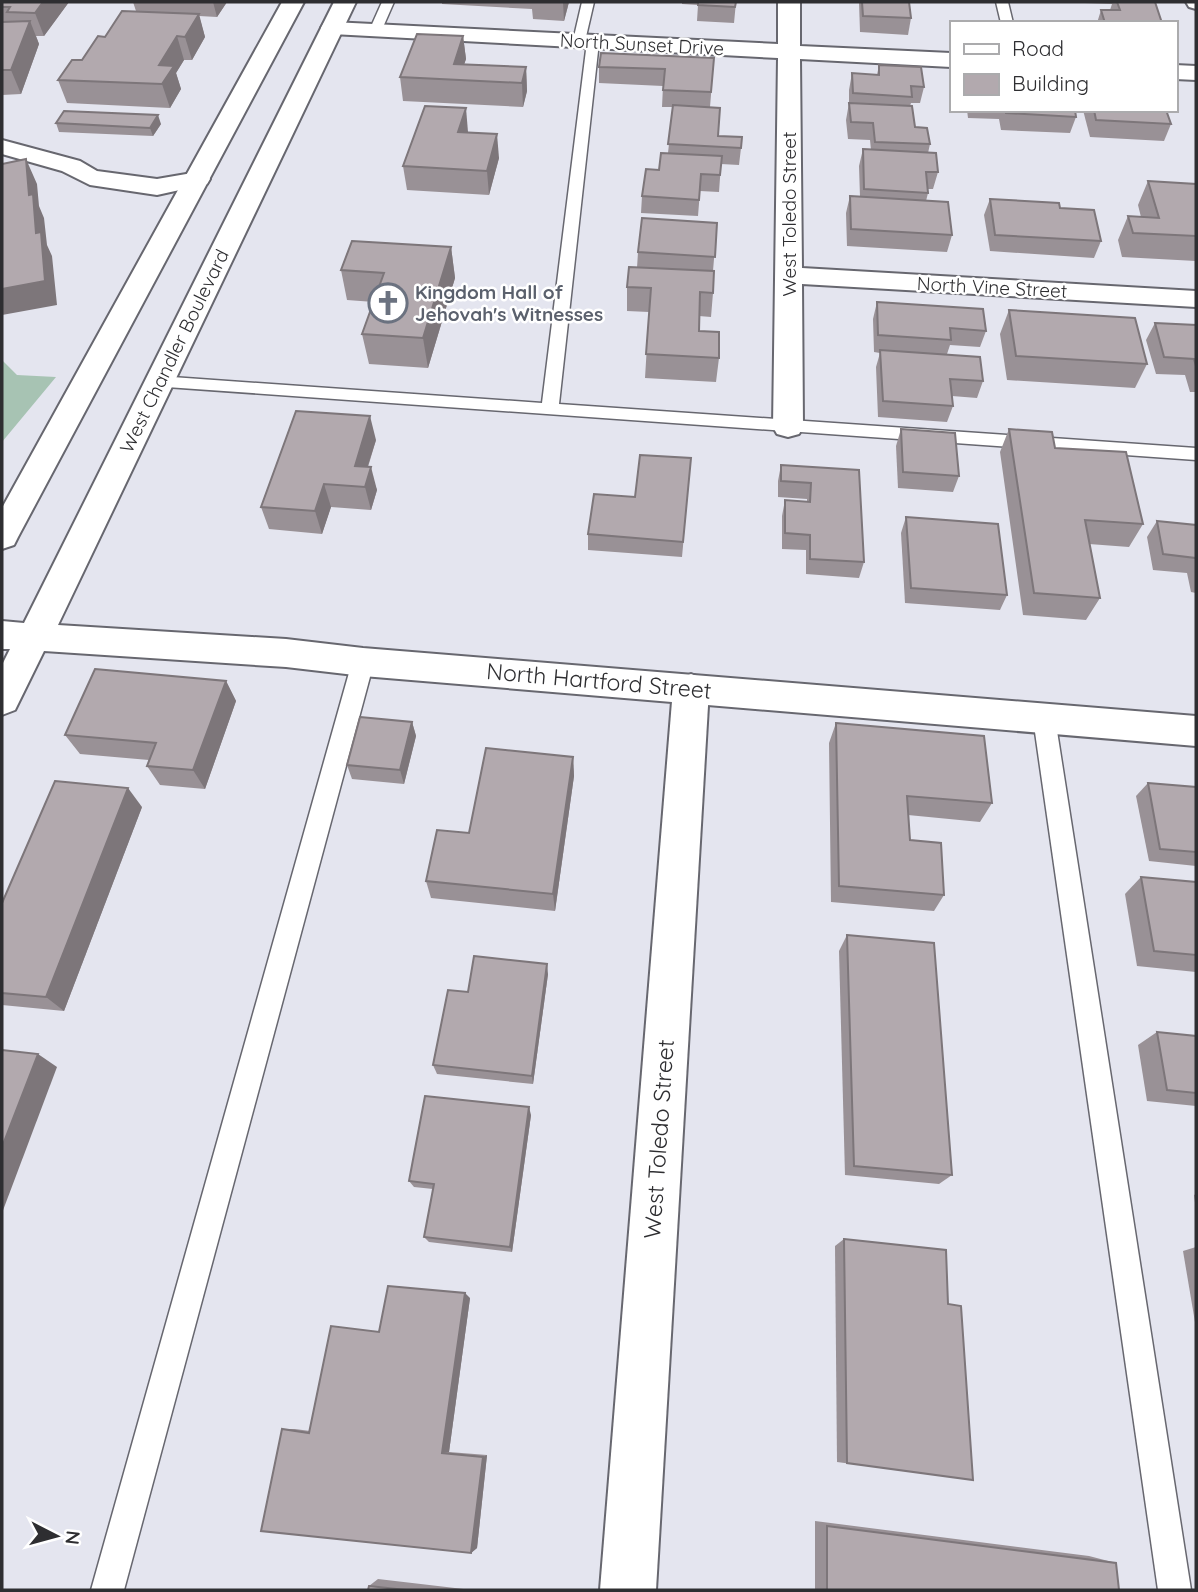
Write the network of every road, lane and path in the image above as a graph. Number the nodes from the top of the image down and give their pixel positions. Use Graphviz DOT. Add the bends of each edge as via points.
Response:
graph roads {
  1 [pos="293,2"];
  2 [pos="345,2"];
  3 [pos="388,2"];
  4 [pos="588,2"];
  5 [pos="789,2"];
  6 [pos="1002,2"];
  7 [pos="1007,21"];
  8 [pos="332,28"];
  9 [pos="375,30"];
  10 [pos="586,41"];
  11 [pos="789,52"];
  12 [pos="950,60"];
  13 [pos="1177,72"];
  14 [pos="1196,73"];
  15 [pos="2,147"];
  16 [pos="198,179"];
  17 [pos="789,275"];
  18 [pos="1196,299"];
  19 [pos="158,382"];
  20 [pos="550,409"];
  21 [pos="788,427"];
  22 [pos="1196,454"];
  23 [pos="2,537"];
  24 [pos="18,636"];
  25 [pos="363,662"];
  26 [pos="691,689"];
  27 [pos="2,700"];
  28 [pos="1044,719"];
  29 [pos="1196,731"];
  30 [pos="107,1590"];
  31 [pos="628,1590"];
  32 [pos="1175,1590"];
  1 -- 16 [label="street"];
  2 -- 8 [label="street, West Chandler Boulevard"];
  3 -- 9 [label="lane"];
  4 -- 10 [label="lane"];
  5 -- 11 [label="street, West Toledo Street"];
  6 -- 7 [label="lane"];
  8 -- 9 [label="street, North Sunset Drive"];
  8 -- 19 [label="street, West Chandler Boulevard"];
  9 -- 10 [label="street, North Sunset Drive"];
  10 -- 11 [label="street, North Sunset Drive"];
  10 -- 20 [label="lane"];
  11 -- 12 [label="street, North Sunset Drive"];
  11 -- 17 [label="street, West Toledo Street"];
  13 -- 14 [label="street"];
  15 -- 16 [label="street" via="71,166 90,178 157,187"];
  16 -- 23 [label="street"];
  17 -- 18 [label="street, North Vine Street"];
  17 -- 21 [label="street, West Toledo Street"];
  19 -- 20 [label="lane"];
  19 -- 24 [label="street, West Chandler Boulevard"];
  20 -- 21 [label="lane"];
  21 -- 22 [label="lane"];
  24 -- 25 [label="street, North Hartford Street"];
  24 -- 27 [label="street, West Chandler Boulevard"];
  25 -- 26 [label="street, North Hartford Street"];
  25 -- 30 [label="lane"];
  26 -- 28 [label="street, North Hartford Street"];
  26 -- 31 [label="street, West Toledo Street"];
  28 -- 29 [label="street, North Hartford Street"];
  28 -- 32 [label="lane"];
}
